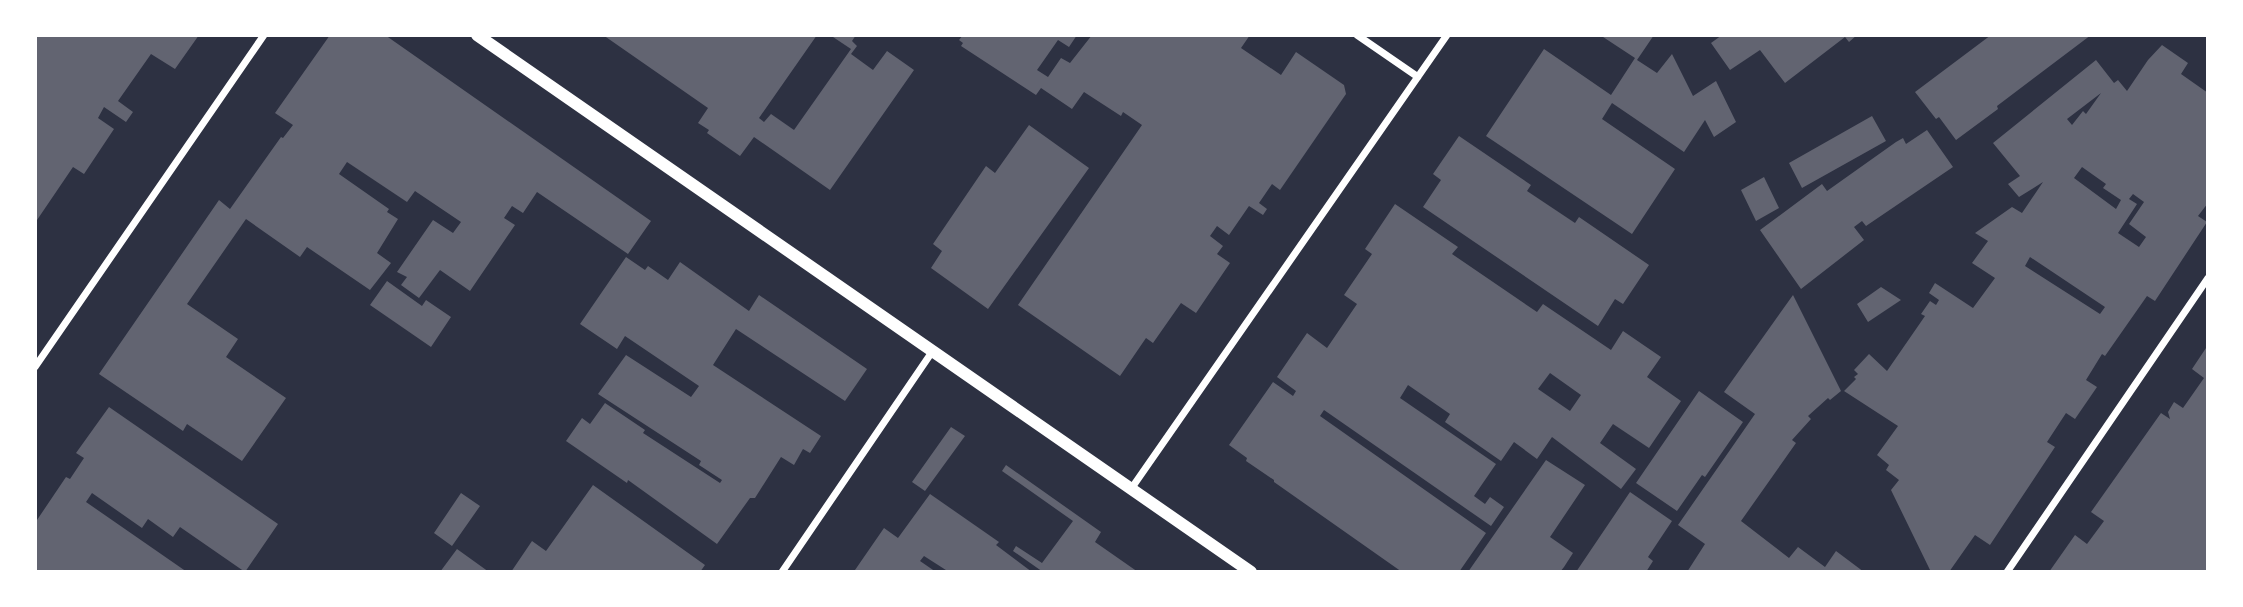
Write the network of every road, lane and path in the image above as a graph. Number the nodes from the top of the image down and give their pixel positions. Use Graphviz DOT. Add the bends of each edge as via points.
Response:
graph roads {
  1 [pos="264,35"];
  2 [pos="477,35"];
  3 [pos="1357,35"];
  4 [pos="1447,35"];
  5 [pos="1418,76"];
  6 [pos="2208,278"];
  7 [pos="932,352"];
  8 [pos="35,367"];
  9 [pos="1130,489"];
  10 [pos="782,572"];
  11 [pos="1251,572"];
  12 [pos="2007,572"];
  1 -- 8 [label="street"];
  2 -- 7 [label="street"];
  3 -- 5 [label="street"];
  4 -- 5 [label="street"];
  5 -- 9 [label="street"];
  6 -- 12 [label="street"];
  7 -- 9 [label="street"];
  7 -- 10 [label="street"];
  9 -- 11 [label="street"];
}
